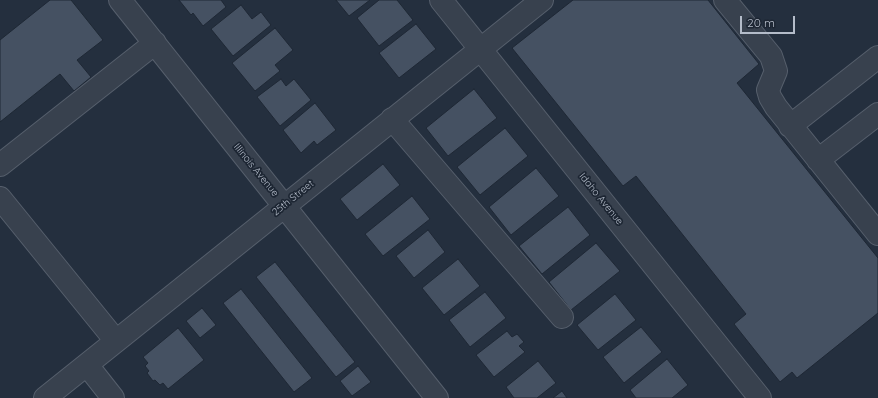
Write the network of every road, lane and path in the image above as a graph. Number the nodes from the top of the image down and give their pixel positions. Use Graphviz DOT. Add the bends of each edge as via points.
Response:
graph roads {
  1 [pos="120,0"];
  2 [pos="441,0"];
  3 [pos="542,0"];
  4 [pos="725,0"];
  5 [pos="154,43"];
  6 [pos="480,49"];
  7 [pos="878,57"];
  8 [pos="878,114"];
  9 [pos="392,119"];
  10 [pos="790,126"];
  11 [pos="818,160"];
  12 [pos="0,165"];
  13 [pos="0,198"];
  14 [pos="284,205"];
  15 [pos="878,234"];
  16 [pos="562,317"];
  17 [pos="116,341"];
  18 [pos="87,365"];
  19 [pos="46,398"];
  20 [pos="113,398"];
  21 [pos="436,398"];
  22 [pos="760,398"];
  1 -- 5 [label="street, Illinois Avenue"];
  2 -- 6 [label="street, Idaho Avenue"];
  3 -- 6 [label="street, 25th Street"];
  4 -- 10 [label="street" via="771,56 776,71 768,90 776,107"];
  5 -- 12 [label="street"];
  5 -- 14 [label="street, Illinois Avenue"];
  6 -- 9 [label="street, 25th Street"];
  6 -- 22 [label="street, Idaho Avenue"];
  7 -- 10 [label="street"];
  8 -- 11 [label="street"];
  9 -- 14 [label="street, 25th Street"];
  9 -- 16 [label="street"];
  10 -- 11 [label="street"];
  11 -- 15 [label="street"];
  13 -- 17 [label="street"];
  14 -- 17 [label="street, 25th Street"];
  14 -- 21 [label="street, Illinois Avenue"];
  17 -- 18 [label="street, 25th Street"];
  18 -- 19 [label="street, 25th Street"];
  18 -- 20 [label="street"];
}
